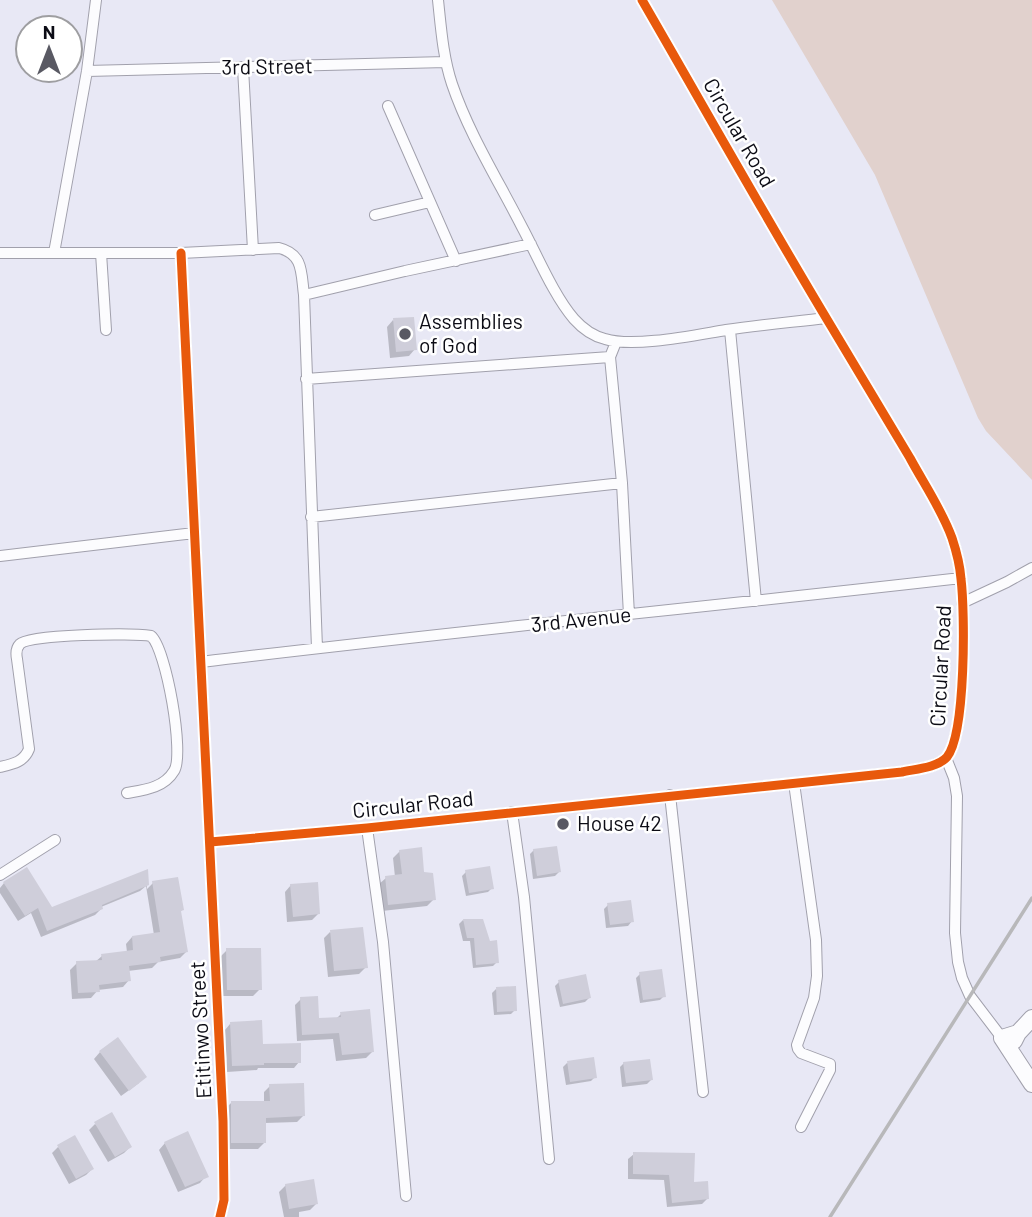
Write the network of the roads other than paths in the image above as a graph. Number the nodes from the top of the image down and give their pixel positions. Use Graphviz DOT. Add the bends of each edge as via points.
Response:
graph roads {
  1 [pos="96,0"];
  2 [pos="438,0"];
  3 [pos="642,0"];
  4 [pos="446,62"];
  5 [pos="243,68"];
  6 [pos="87,71"];
  7 [pos="388,106"];
  8 [pos="430,202"];
  9 [pos="375,215"];
  10 [pos="531,244"];
  11 [pos="253,250"];
  12 [pos="54,253"];
  13 [pos="101,253"];
  14 [pos="181,253"];
  15 [pos="0,254"];
  16 [pos="456,261"];
  17 [pos="304,295"];
  18 [pos="826,318"];
  19 [pos="106,330"];
  20 [pos="730,330"];
  21 [pos="616,342"];
  22 [pos="610,357"];
  23 [pos="306,379"];
  24 [pos="622,483"];
  25 [pos="311,517"];
  26 [pos="194,533"];
  27 [pos="0,556"];
  28 [pos="1032,568"];
  29 [pos="961,578"];
  30 [pos="756,601"];
  31 [pos="962,603"];
  32 [pos="628,615"];
  33 [pos="317,648"];
  34 [pos="201,662"];
  35 [pos="946,758"];
  36 [pos="0,767"];
  37 [pos="794,783"];
  38 [pos="127,793"];
  39 [pos="670,796"];
  40 [pos="512,812"];
  41 [pos="367,828"];
  42 [pos="55,841"];
  43 [pos="210,842"];
  44 [pos="0,875"];
  45 [pos="1032,1018"];
  46 [pos="1010,1041"];
  47 [pos="1032,1084"];
  48 [pos="703,1093"];
  49 [pos="801,1127"];
  50 [pos="549,1160"];
  51 [pos="406,1196"];
  52 [pos="220,1217"];
  1 -- 6 [label="street"];
  2 -- 4 [label="street"];
  3 -- 18 [label="street, Circular Road"];
  4 -- 5 [label="street, 3rd Street"];
  4 -- 10 [label="street" via="485,158"];
  5 -- 6 [label="street, 3rd Street"];
  5 -- 11 [label="street"];
  6 -- 12 [label="street"];
  7 -- 8 [label="street"];
  8 -- 9 [label="street"];
  8 -- 16 [label="street"];
  10 -- 16 [label="street"];
  10 -- 21 [label="street" via="575,321 596,336"];
  11 -- 14 [label="street"];
  11 -- 17 [label="street" via="279,248 294,255 300,264"];
  12 -- 13 [label="street"];
  12 -- 15 [label="street"];
  13 -- 14 [label="street"];
  13 -- 19 [label="street"];
  14 -- 26 [label="street, Etitinwo Street"];
  16 -- 17 [label="street"];
  17 -- 23 [label="street"];
  18 -- 20 [label="street"];
  18 -- 29 [label="street, Circular Road" via="940,510"];
  20 -- 21 [label="street"];
  20 -- 30 [label="street"];
  21 -- 22 [label="street"];
  22 -- 23 [label="street"];
  22 -- 24 [label="street"];
  23 -- 25 [label="street"];
  24 -- 25 [label="street"];
  24 -- 32 [label="street"];
  25 -- 33 [label="street"];
  26 -- 27 [label="street"];
  26 -- 34 [label="street, Etitinwo Street"];
  28 -- 31 [label="street"];
  29 -- 30 [label="street, 3rd Avenue"];
  29 -- 31 [label="street, Circular Road"];
  30 -- 32 [label="street, 3rd Avenue"];
  31 -- 35 [label="street, Circular Road" via="958,724"];
  32 -- 33 [label="street, 3rd Avenue"];
  33 -- 34 [label="street, 3rd Avenue"];
  34 -- 43 [label="street, Etitinwo Street"];
  35 -- 37 [label="street, Circular Road" via="902,772"];
  35 -- 46 [label="street" via="957,796 958,962 970,996"];
  36 -- 38 [label="street" via="22,760 29,749 17,659 21,642 110,634 151,636 168,679 178,759 176,770 158,786"];
  37 -- 39 [label="street, Circular Road"];
  37 -- 49 [label="street" via="817,976 797,1045 801,1053 830,1064"];
  39 -- 40 [label="street, Circular Road"];
  39 -- 48 [label="street"];
  40 -- 41 [label="street, Circular Road"];
  40 -- 50 [label="street"];
  41 -- 43 [label="street, Circular Road"];
  41 -- 51 [label="street" via="383,942"];
  42 -- 44 [label="street"];
  43 -- 52 [label="street, Etitinwo Street" via="225,1200"];
  45 -- 46 [label="street"];
  46 -- 47 [label="street"];
}
